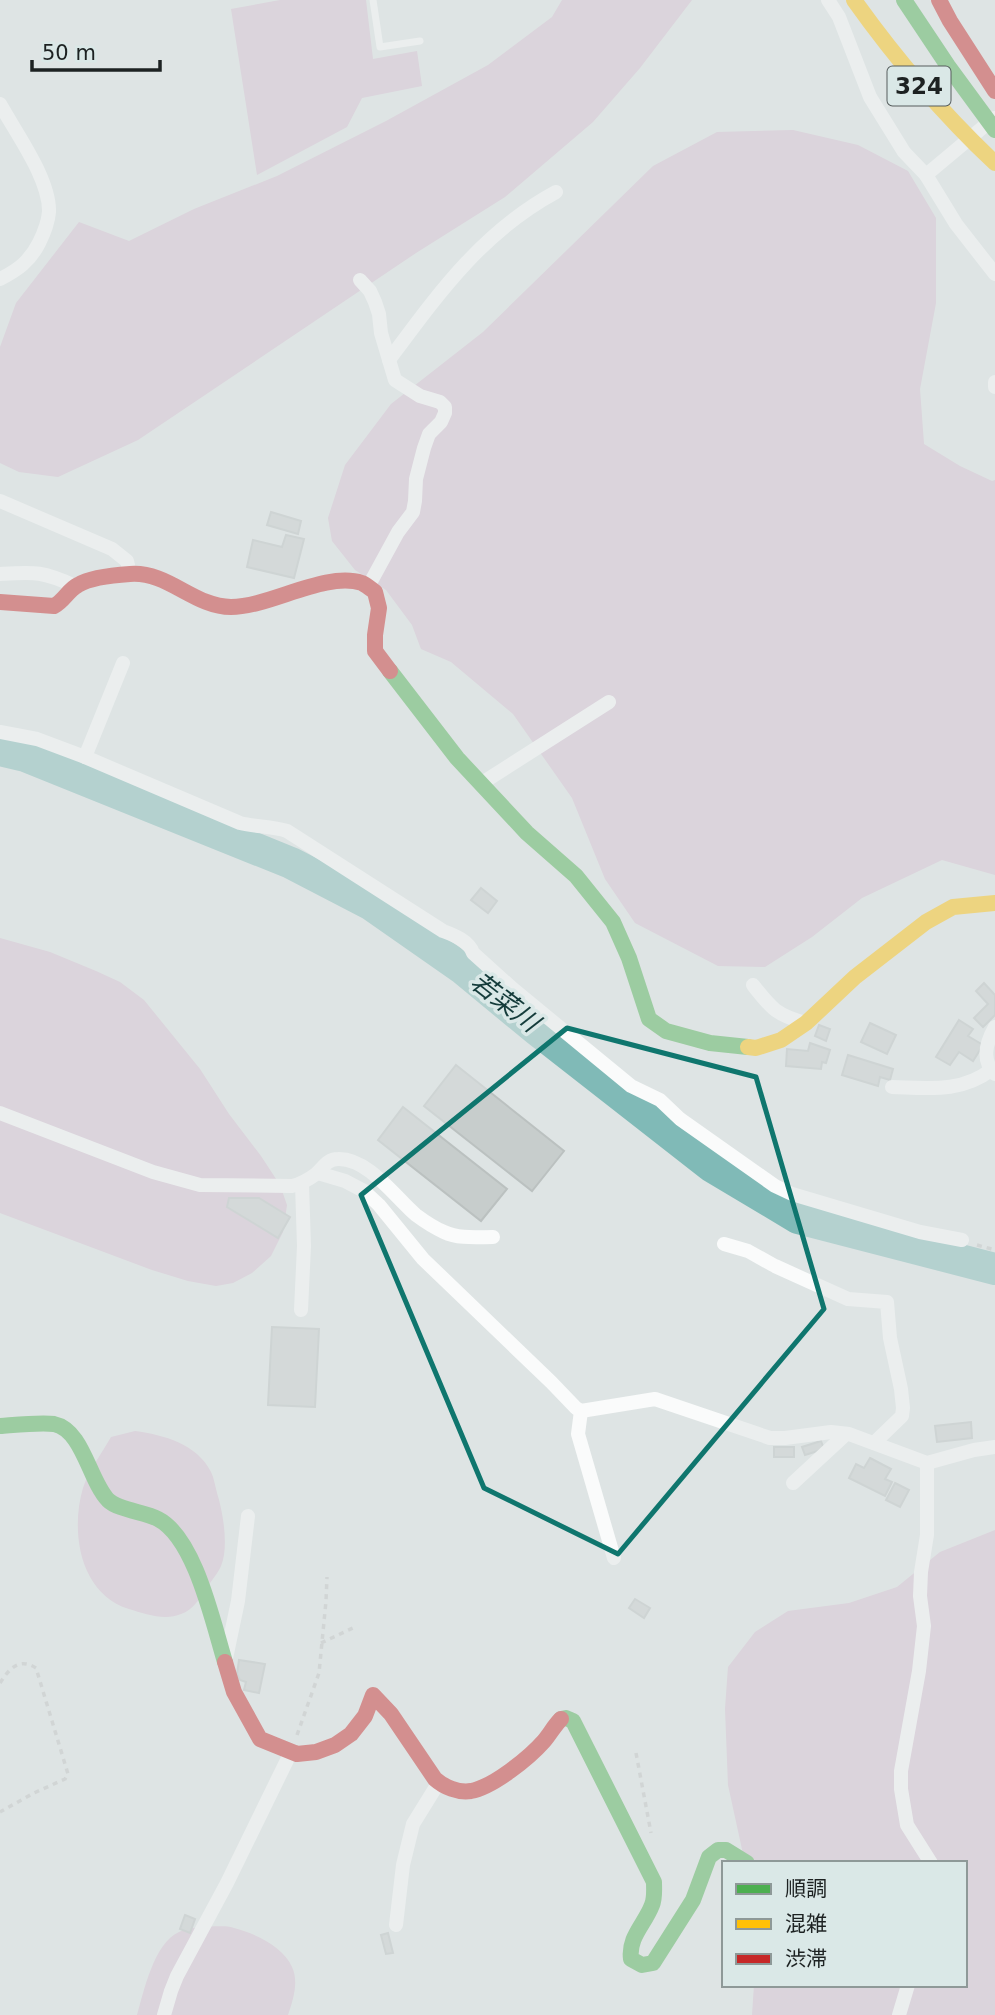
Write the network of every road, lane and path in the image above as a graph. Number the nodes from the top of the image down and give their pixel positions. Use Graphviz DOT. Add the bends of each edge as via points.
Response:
graph roads {
  1 [pos="373,0"];
  2 [pos="828,0"];
  3 [pos="854,0"];
  4 [pos="904,0"];
  5 [pos="939,0"];
  6 [pos="420,41"];
  7 [pos="995,91"];
  8 [pos="0,104"];
  9 [pos="995,117"];
  10 [pos="995,130"];
  11 [pos="995,163"];
  12 [pos="926,175"];
  13 [pos="556,192"];
  14 [pos="995,274"];
  15 [pos="0,279"];
  16 [pos="360,280"];
  17 [pos="389,360"];
  18 [pos="0,501"];
  19 [pos="0,574"];
  20 [pos="130,574"];
  21 [pos="75,586"];
  22 [pos="368,587"];
  23 [pos="0,602"];
  24 [pos="123,663"];
  25 [pos="609,702"];
  26 [pos="0,732"];
  27 [pos="85,757"];
  28 [pos="482,783"];
  29 [pos="995,903"];
  30 [pos="753,985"];
  31 [pos="806,1023"];
  32 [pos="995,1027"];
  33 [pos="993,1072"];
  34 [pos="892,1087"];
  35 [pos="0,1113"];
  36 [pos="318,1173"];
  37 [pos="302,1184"];
  38 [pos="493,1237"];
  39 [pos="962,1240"];
  40 [pos="724,1244"];
  41 [pos="995,1250"];
  42 [pos="301,1310"];
  43 [pos="581,1411"];
  44 [pos="0,1426"];
  45 [pos="846,1434"];
  46 [pos="874,1443"];
  47 [pos="995,1447"];
  48 [pos="927,1463"];
  49 [pos="793,1483"];
  50 [pos="248,1516"];
  51 [pos="614,1558"];
  52 [pos="327,1577"];
  53 [pos="356,1626"];
  54 [pos="321,1643"];
  55 [pos="225,1665"];
  56 [pos="0,1684"];
  57 [pos="291,1752"];
  58 [pos="636,1753"];
  59 [pos="439,1782"];
  60 [pos="0,1812"];
  61 [pos="653,1844"];
  62 [pos="744,1861"];
  63 [pos="930,1861"];
  64 [pos="396,1925"];
  65 [pos="907,1987"];
  66 [pos="164,2015"];
  67 [pos="899,2015"];
  1 -- 6 [label="lane" via="380,47"];
  2 -- 12 [label="street" via="870,97 904,152"];
  3 -- 11 [label="main road, 324" via="907,72"];
  4 -- 10 [label="main road, 324"];
  5 -- 7 [label="main road, 324"];
  8 -- 15 [label="street" via="40,175 48,212 46,230 32,257"];
  9 -- 12 [label="street"];
  12 -- 14 [label="street"];
  13 -- 17 [label="street" via="536,202 474,253"];
  16 -- 17 [label="street" via="379,314"];
  17 -- 22 [label="street" via="396,380 420,396 440,402 445,413 424,448 412,512"];
  18 -- 20 [label="street" via="112,549 127,561"];
  19 -- 21 [label="street" via="36,572"];
  20 -- 21 [label="main road"];
  20 -- 22 [label="main road" via="158,577 198,600 225,607 254,605 336,582"];
  21 -- 23 [label="main road" via="54,606"];
  22 -- 28 [label="main road" via="375,592 379,608 375,651 457,758"];
  24 -- 27 [label="street"];
  25 -- 28 [label="street"];
  26 -- 27 [label="street" via="37,739"];
  27 -- 39 [label="street" via="240,823 287,831 462,940 513,989 631,1086 660,1100 775,1186 920,1232"];
  28 -- 31 [label="main road" via="576,876 613,922 649,1018 666,1031 710,1043 756,1048 781,1040"];
  29 -- 31 [label="main road" via="953,907 926,922 855,977"];
  30 -- 31 [label="street" via="772,1009"];
  32 -- 33 [label="street" via="986,1055"];
  33 -- 34 [label="street" via="943,1088"];
  35 -- 37 [label="street" via="153,1172 200,1185"];
  36 -- 37 [label="street"];
  36 -- 38 [label="street" via="327,1162 338,1159 359,1165 383,1181 418,1216 446,1233"];
  36 -- 43 [label="street" via="364,1191 423,1259"];
  37 -- 42 [label="street"];
  39 -- 41 [label="path"];
  40 -- 46 [label="street" via="848,1300 887,1302 903,1408 902,1416"];
  43 -- 45 [label="street" via="656,1399 770,1438"];
  43 -- 51 [label="street" via="578,1434"];
  44 -- 55 [label="main road" via="54,1424 71,1432 110,1502 159,1519 174,1532 199,1580"];
  45 -- 46 [label="street"];
  45 -- 49 [label="street"];
  46 -- 48 [label="street"];
  47 -- 48 [label="street"];
  48 -- 63 [label="street" via="927,1535 919,1596 924,1626 901,1789 907,1825"];
  50 -- 55 [label="street"];
  52 -- 54 [label="path"];
  53 -- 54 [label="path"];
  54 -- 57 [label="path" via="318,1673"];
  55 -- 57 [label="main road" via="260,1739"];
  56 -- 60 [label="path" via="14,1665 36,1668 68,1774"];
  57 -- 59 [label="main road" via="316,1752 343,1740 365,1716 373,1695"];
  57 -- 66 [label="street" via="177,1976"];
  58 -- 61 [label="path"];
  59 -- 62 [label="main road" via="470,1791 530,1756 561,1719 573,1721 654,1882 653,1904 629,1952 638,1964 653,1962 696,1895 707,1858 723,1849"];
  59 -- 64 [label="street" via="413,1824"];
  65 -- 67 [label="street"];
}
